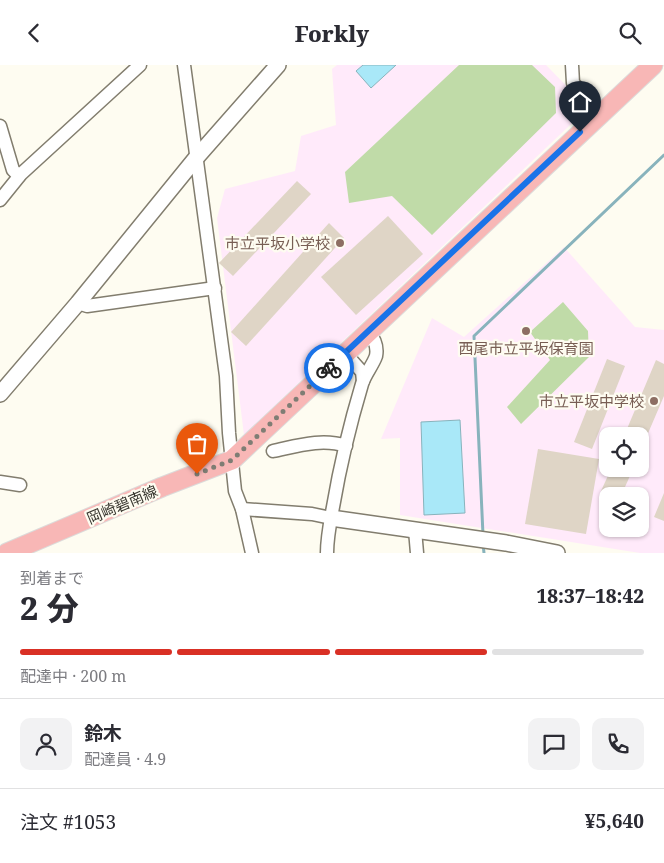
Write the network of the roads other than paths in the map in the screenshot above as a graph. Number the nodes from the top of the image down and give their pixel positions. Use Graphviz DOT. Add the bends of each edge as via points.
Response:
graph roads {
  1 [pos="140,65"];
  2 [pos="184,65"];
  3 [pos="278,65"];
  4 [pos="572,65"];
  5 [pos="653,65"];
  6 [pos="602,112"];
  7 [pos="0,126"];
  8 [pos="196,158"];
  9 [pos="19,176"];
  10 [pos="0,200"];
  11 [pos="215,287"];
  12 [pos="78,303"];
  13 [pos="368,331"];
  14 [pos="346,353"];
  15 [pos="363,381"];
  16 [pos="0,394"];
  17 [pos="346,446"];
  18 [pos="273,451"];
  19 [pos="232,460"];
  20 [pos="0,482"];
  21 [pos="20,485"];
  22 [pos="242,509"];
  23 [pos="331,518"];
  24 [pos="415,530"];
  25 [pos="0,547"];
  26 [pos="537,551"];
  27 [pos="5,553"];
  28 [pos="252,553"];
  29 [pos="327,553"];
  30 [pos="417,553"];
  31 [pos="557,553"];
  1 -- 9 [label="street"];
  2 -- 8 [label="street"];
  3 -- 8 [label="street"];
  4 -- 6 [label="street" via="574,83"];
  5 -- 6 [label="main road, 岡崎碧南線"];
  6 -- 13 [label="main road, 岡崎碧南線"];
  7 -- 9 [label="street" via="13,170"];
  8 -- 11 [label="street"];
  8 -- 12 [label="street"];
  9 -- 10 [label="street"];
  11 -- 12 [label="street" via="87,306"];
  11 -- 19 [label="street"];
  12 -- 16 [label="street"];
  13 -- 14 [label="main road, 岡崎碧南線"];
  13 -- 15 [label="street" via="374,338 376,356"];
  14 -- 15 [label="street" via="362,372"];
  14 -- 19 [label="main road, 岡崎碧南線"];
  15 -- 17 [label="street"];
  17 -- 18 [label="street" via="319,442"];
  17 -- 23 [label="street"];
  19 -- 22 [label="street" via="235,491"];
  19 -- 27 [label="main road, 岡崎碧南線"];
  20 -- 21 [label="street"];
  22 -- 23 [label="street"];
  22 -- 28 [label="street"];
  23 -- 24 [label="street"];
  23 -- 29 [label="street"];
  24 -- 26 [label="street" via="506,543"];
  24 -- 30 [label="street"];
  25 -- 27 [label="street"];
  26 -- 31 [label="street"];
}
